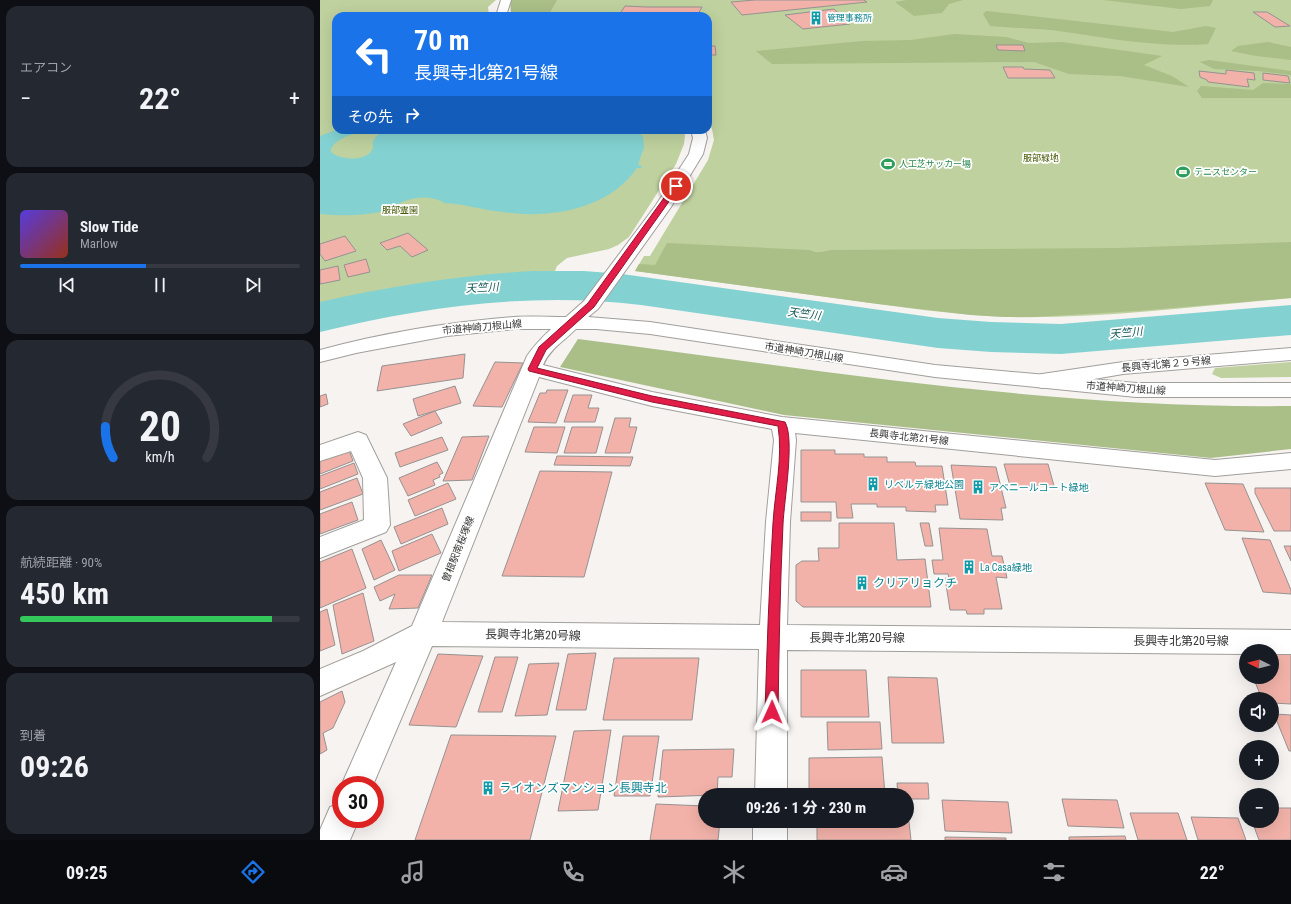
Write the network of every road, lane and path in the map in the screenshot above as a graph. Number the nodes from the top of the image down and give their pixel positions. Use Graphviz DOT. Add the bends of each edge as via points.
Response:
graph roads {
  1 [pos="506,0"];
  2 [pos="502,12"];
  3 [pos="699,134"];
  4 [pos="572,322"];
  5 [pos="1291,354"];
  6 [pos="320,356"];
  7 [pos="532,369"];
  8 [pos="1042,380"];
  9 [pos="1291,390"];
  10 [pos="782,424"];
  11 [pos="320,453"];
  12 [pos="1291,461"];
  13 [pos="320,548"];
  14 [pos="423,634"];
  15 [pos="773,637"];
  16 [pos="1291,642"];
  17 [pos="320,683"];
  18 [pos="361,776"];
  19 [pos="771,788"];
  20 [pos="338,828"];
  21 [pos="770,828"];
  22 [pos="333,840"];
  23 [pos="770,840"];
  1 -- 2 [label="street"];
  3 -- 4 [label="street, 曽根駅南桜塚線" via="698,147 663,206 591,305"];
  4 -- 6 [label="street, 市道神崎刀根山線" via="514,323 439,331"];
  4 -- 7 [label="street, 曽根駅南桜塚線" via="542,348"];
  4 -- 8 [label="street, 市道神崎刀根山線" via="645,327 935,371"];
  5 -- 8 [label="street, 長興寺北第２９号線" via="1123,368"];
  7 -- 10 [label="street, 長興寺北第21号線" via="652,399"];
  7 -- 14 [label="street, 曽根駅南桜塚線"];
  8 -- 9 [label="street, 市道神崎刀根山線" via="1136,390"];
  10 -- 12 [label="street, 長興寺北第21号線" via="1215,468"];
  10 -- 15 [label="street" via="785,440 778,522"];
  11 -- 13 [label="street" via="358,440 375,478 377,525"];
  14 -- 15 [label="street, 長興寺北第20号線"];
  14 -- 17 [label="street"];
  14 -- 18 [label="street, 曽根駅南桜塚線"];
  15 -- 16 [label="street, 長興寺北第20号線"];
  15 -- 19 [label="street"];
  20 -- 22 [label="street"];
  21 -- 23 [label="street"];
}
